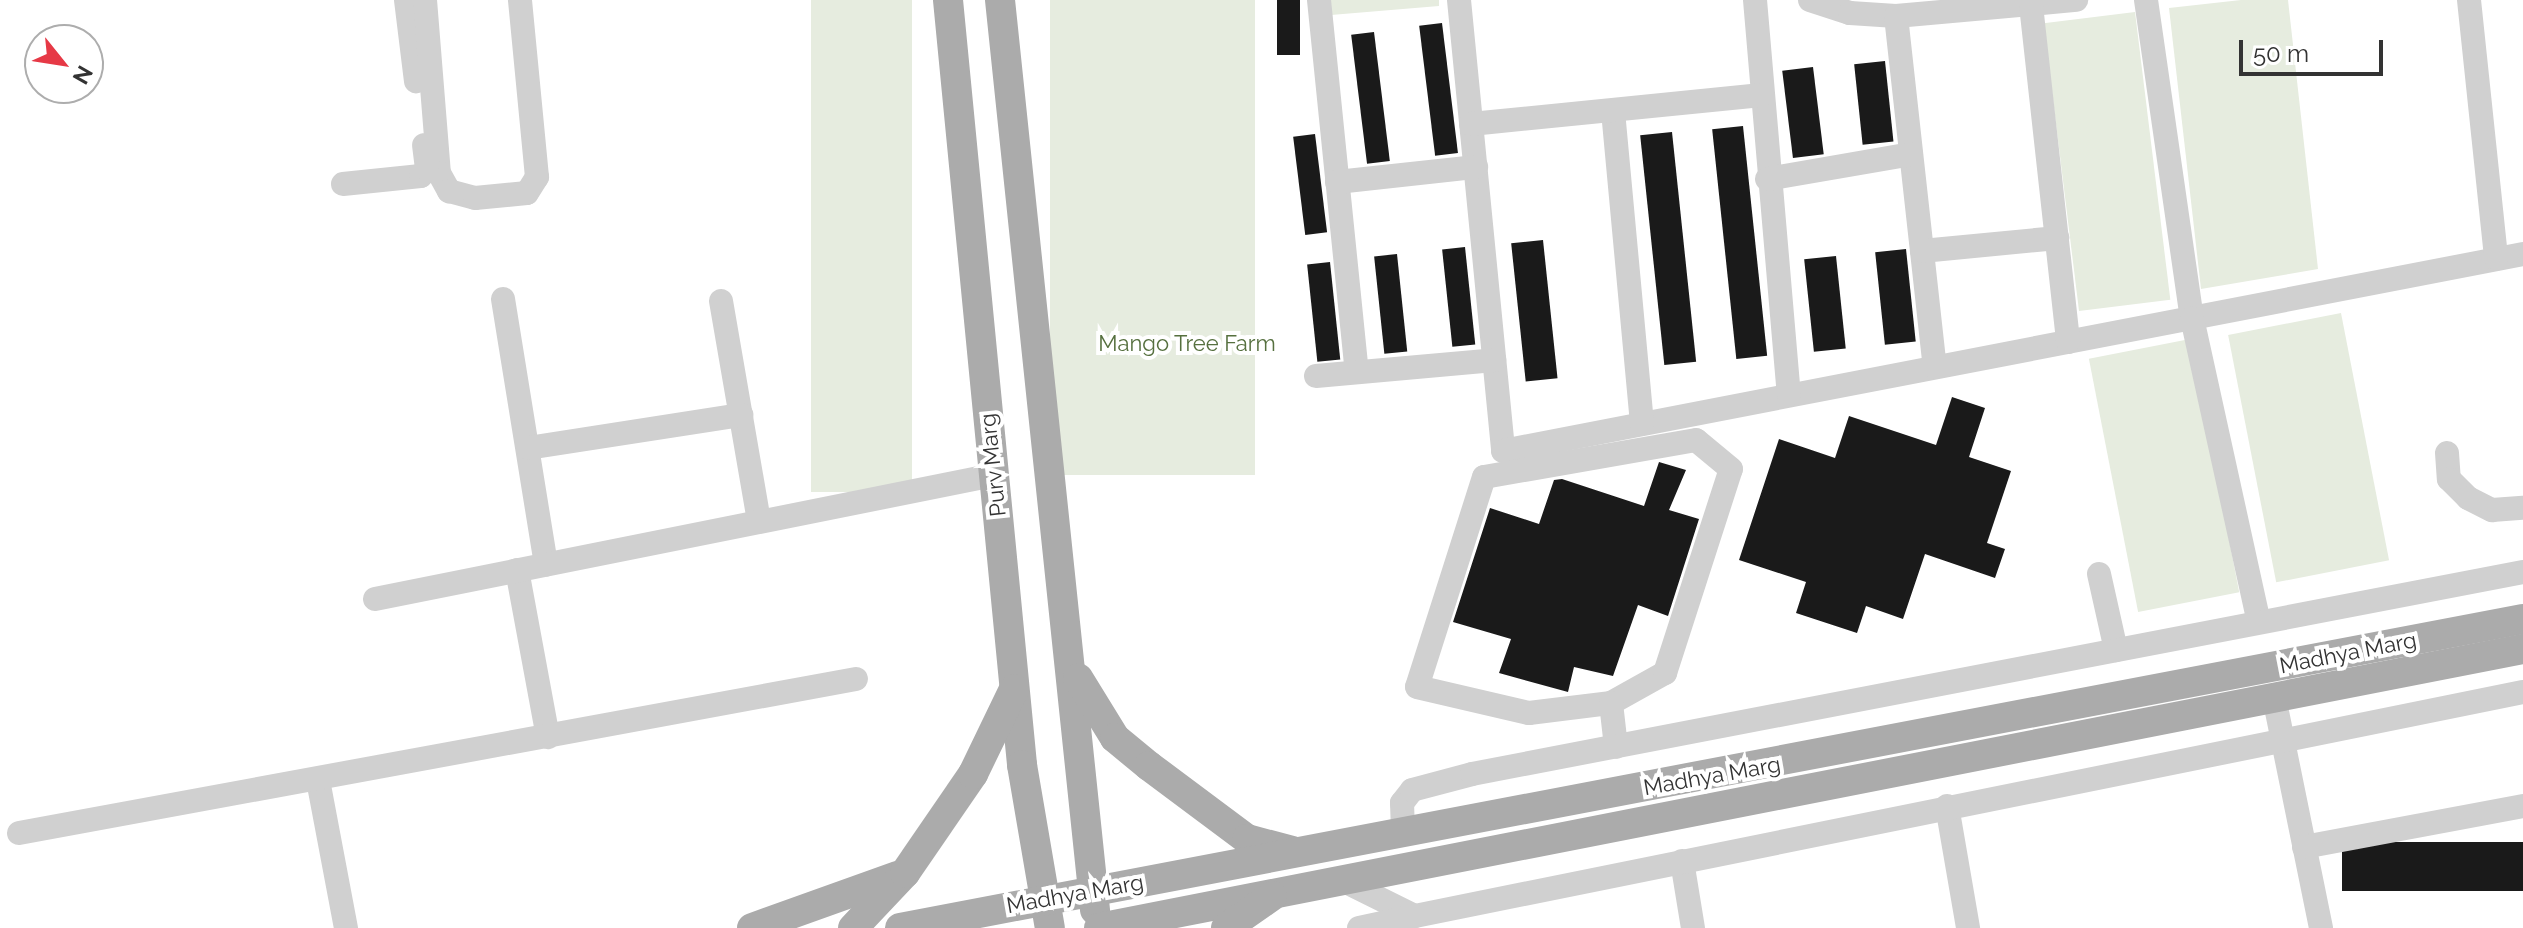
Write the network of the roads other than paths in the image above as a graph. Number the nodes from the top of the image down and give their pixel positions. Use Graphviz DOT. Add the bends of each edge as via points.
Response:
graph roads {
  1 [pos="406,0"];
  2 [pos="425,0"];
  3 [pos="520,0"];
  4 [pos="948,0"];
  5 [pos="1000,0"];
  6 [pos="1319,0"];
  7 [pos="1459,0"];
  8 [pos="1755,0"];
  9 [pos="1810,0"];
  10 [pos="2076,0"];
  11 [pos="2146,0"];
  12 [pos="2469,0"];
  13 [pos="2031,5"];
  14 [pos="1896,16"];
  15 [pos="1762,95"];
  16 [pos="1613,111"];
  17 [pos="1471,124"];
  18 [pos="1911,154"];
  19 [pos="1476,167"];
  20 [pos="1767,179"];
  21 [pos="1337,182"];
  22 [pos="343,184"];
  23 [pos="2057,238"];
  24 [pos="1922,251"];
  25 [pos="2523,254"];
  26 [pos="2496,259"];
  27 [pos="503,299"];
  28 [pos="721,301"];
  29 [pos="2192,318"];
  30 [pos="2068,342"];
  31 [pos="1494,360"];
  32 [pos="1935,367"];
  33 [pos="1357,372"];
  34 [pos="1316,376"];
  35 [pos="1789,395"];
  36 [pos="741,415"];
  37 [pos="1642,424"];
  38 [pos="528,448"];
  39 [pos="2447,453"];
  40 [pos="994,475"];
  41 [pos="2523,508"];
  42 [pos="759,522"];
  43 [pos="546,565"];
  44 [pos="517,570"];
  45 [pos="2523,572"];
  46 [pos="2099,574"];
  47 [pos="375,599"];
  48 [pos="2258,619"];
  49 [pos="2523,619"];
  50 [pos="2523,649"];
  51 [pos="2116,650"];
  52 [pos="1068,654"];
  53 [pos="856,679"];
  54 [pos="1015,687"];
  55 [pos="2523,692"];
  56 [pos="2274,697"];
  57 [pos="1611,703"];
  58 [pos="548,737"];
  59 [pos="2282,738"];
  60 [pos="1616,747"];
  61 [pos="318,780"];
  62 [pos="1947,806"];
  63 [pos="2523,806"];
  64 [pos="1403,831"];
  65 [pos="19,833"];
  66 [pos="2304,847"];
  67 [pos="1300,853"];
  68 [pos="1682,861"];
  69 [pos="905,873"];
  70 [pos="1342,880"];
  71 [pos="1284,888"];
  72 [pos="1093,892"];
  73 [pos="1045,898"];
  74 [pos="1415,916"];
  75 [pos="346,928"];
  76 [pos="752,928"];
  77 [pos="853,928"];
  78 [pos="900,928"];
  79 [pos="1050,928"];
  80 [pos="1098,928"];
  81 [pos="1226,928"];
  82 [pos="1359,928"];
  83 [pos="1693,928"];
  84 [pos="1968,928"];
  85 [pos="2321,928"];
  1 -- 22 [label="street" via="427,169 414,178"];
  2 -- 3 [label="street" via="439,173 449,191 475,198 527,193 537,177"];
  4 -- 40 [label="main road, Purv Marg"];
  5 -- 52 [label="main road"];
  6 -- 21 [label="street"];
  7 -- 17 [label="street"];
  8 -- 15 [label="street"];
  9 -- 14 [label="street" via="1850,13"];
  10 -- 13 [label="street"];
  11 -- 29 [label="street"];
  12 -- 26 [label="street"];
  13 -- 14 [label="street"];
  13 -- 23 [label="street"];
  14 -- 18 [label="street"];
  15 -- 16 [label="street"];
  15 -- 20 [label="street"];
  16 -- 17 [label="street"];
  16 -- 37 [label="street"];
  17 -- 19 [label="street"];
  18 -- 20 [label="street"];
  18 -- 24 [label="street"];
  19 -- 21 [label="street"];
  19 -- 31 [label="street"];
  20 -- 35 [label="street"];
  21 -- 33 [label="street"];
  23 -- 24 [label="street"];
  23 -- 30 [label="street"];
  24 -- 32 [label="street"];
  25 -- 26 [label="street"];
  26 -- 29 [label="street"];
  27 -- 38 [label="street"];
  28 -- 36 [label="street"];
  29 -- 30 [label="street"];
  29 -- 48 [label="street"];
  30 -- 32 [label="street"];
  31 -- 33 [label="street"];
  31 -- 37 [label="street" via="1503,451"];
  32 -- 35 [label="street"];
  33 -- 34 [label="street"];
  35 -- 37 [label="street"];
  36 -- 38 [label="street"];
  36 -- 42 [label="street"];
  38 -- 43 [label="street"];
  39 -- 41 [label="street" via="2449,479 2468,498 2492,510"];
  40 -- 42 [label="street"];
  40 -- 54 [label="main road, Purv Marg"];
  42 -- 43 [label="street"];
  43 -- 44 [label="street"];
  44 -- 47 [label="street"];
  44 -- 58 [label="street"];
  45 -- 48 [label="street"];
  46 -- 51 [label="street"];
  48 -- 51 [label="street"];
  49 -- 64 [label="main road, Madhya Marg"];
  50 -- 56 [label="main road, Madhya Marg"];
  51 -- 60 [label="street"];
  52 -- 67 [label="main road" via="1091,707 1115,738 1218,821 1247,839"];
  52 -- 72 [label="main road"];
  53 -- 58 [label="street"];
  54 -- 69 [label="main road" via="973,774"];
  54 -- 73 [label="main road, Purv Marg"];
  55 -- 59 [label="street"];
  56 -- 59 [label="street"];
  56 -- 70 [label="main road, Madhya Marg"];
  57 -- 57 [label="street" via="1529,713 1417,687 1484,477 1696,440 1731,469 1670,659 1665,673"];
  57 -- 60 [label="street"];
  58 -- 61 [label="street"];
  59 -- 62 [label="street"];
  59 -- 66 [label="street"];
  60 -- 64 [label="street" via="1416,787 1402,803"];
  61 -- 65 [label="street"];
  61 -- 75 [label="street"];
  62 -- 68 [label="street"];
  62 -- 84 [label="street"];
  63 -- 66 [label="street"];
  64 -- 67 [label="main road, Madhya Marg"];
  66 -- 85 [label="street"];
  67 -- 72 [label="main road, Madhya Marg"];
  68 -- 74 [label="street"];
  68 -- 83 [label="street"];
  69 -- 76 [label="main road"];
  69 -- 77 [label="main road"];
  70 -- 71 [label="main road, Madhya Marg"];
  70 -- 74 [label="street"];
  71 -- 80 [label="main road, Madhya Marg"];
  71 -- 81 [label="main road"];
  72 -- 73 [label="main road, Madhya Marg"];
  72 -- 80 [label="main road"];
  73 -- 78 [label="main road, Madhya Marg"];
  73 -- 79 [label="main road, Purv Marg"];
  74 -- 82 [label="street"];
}
